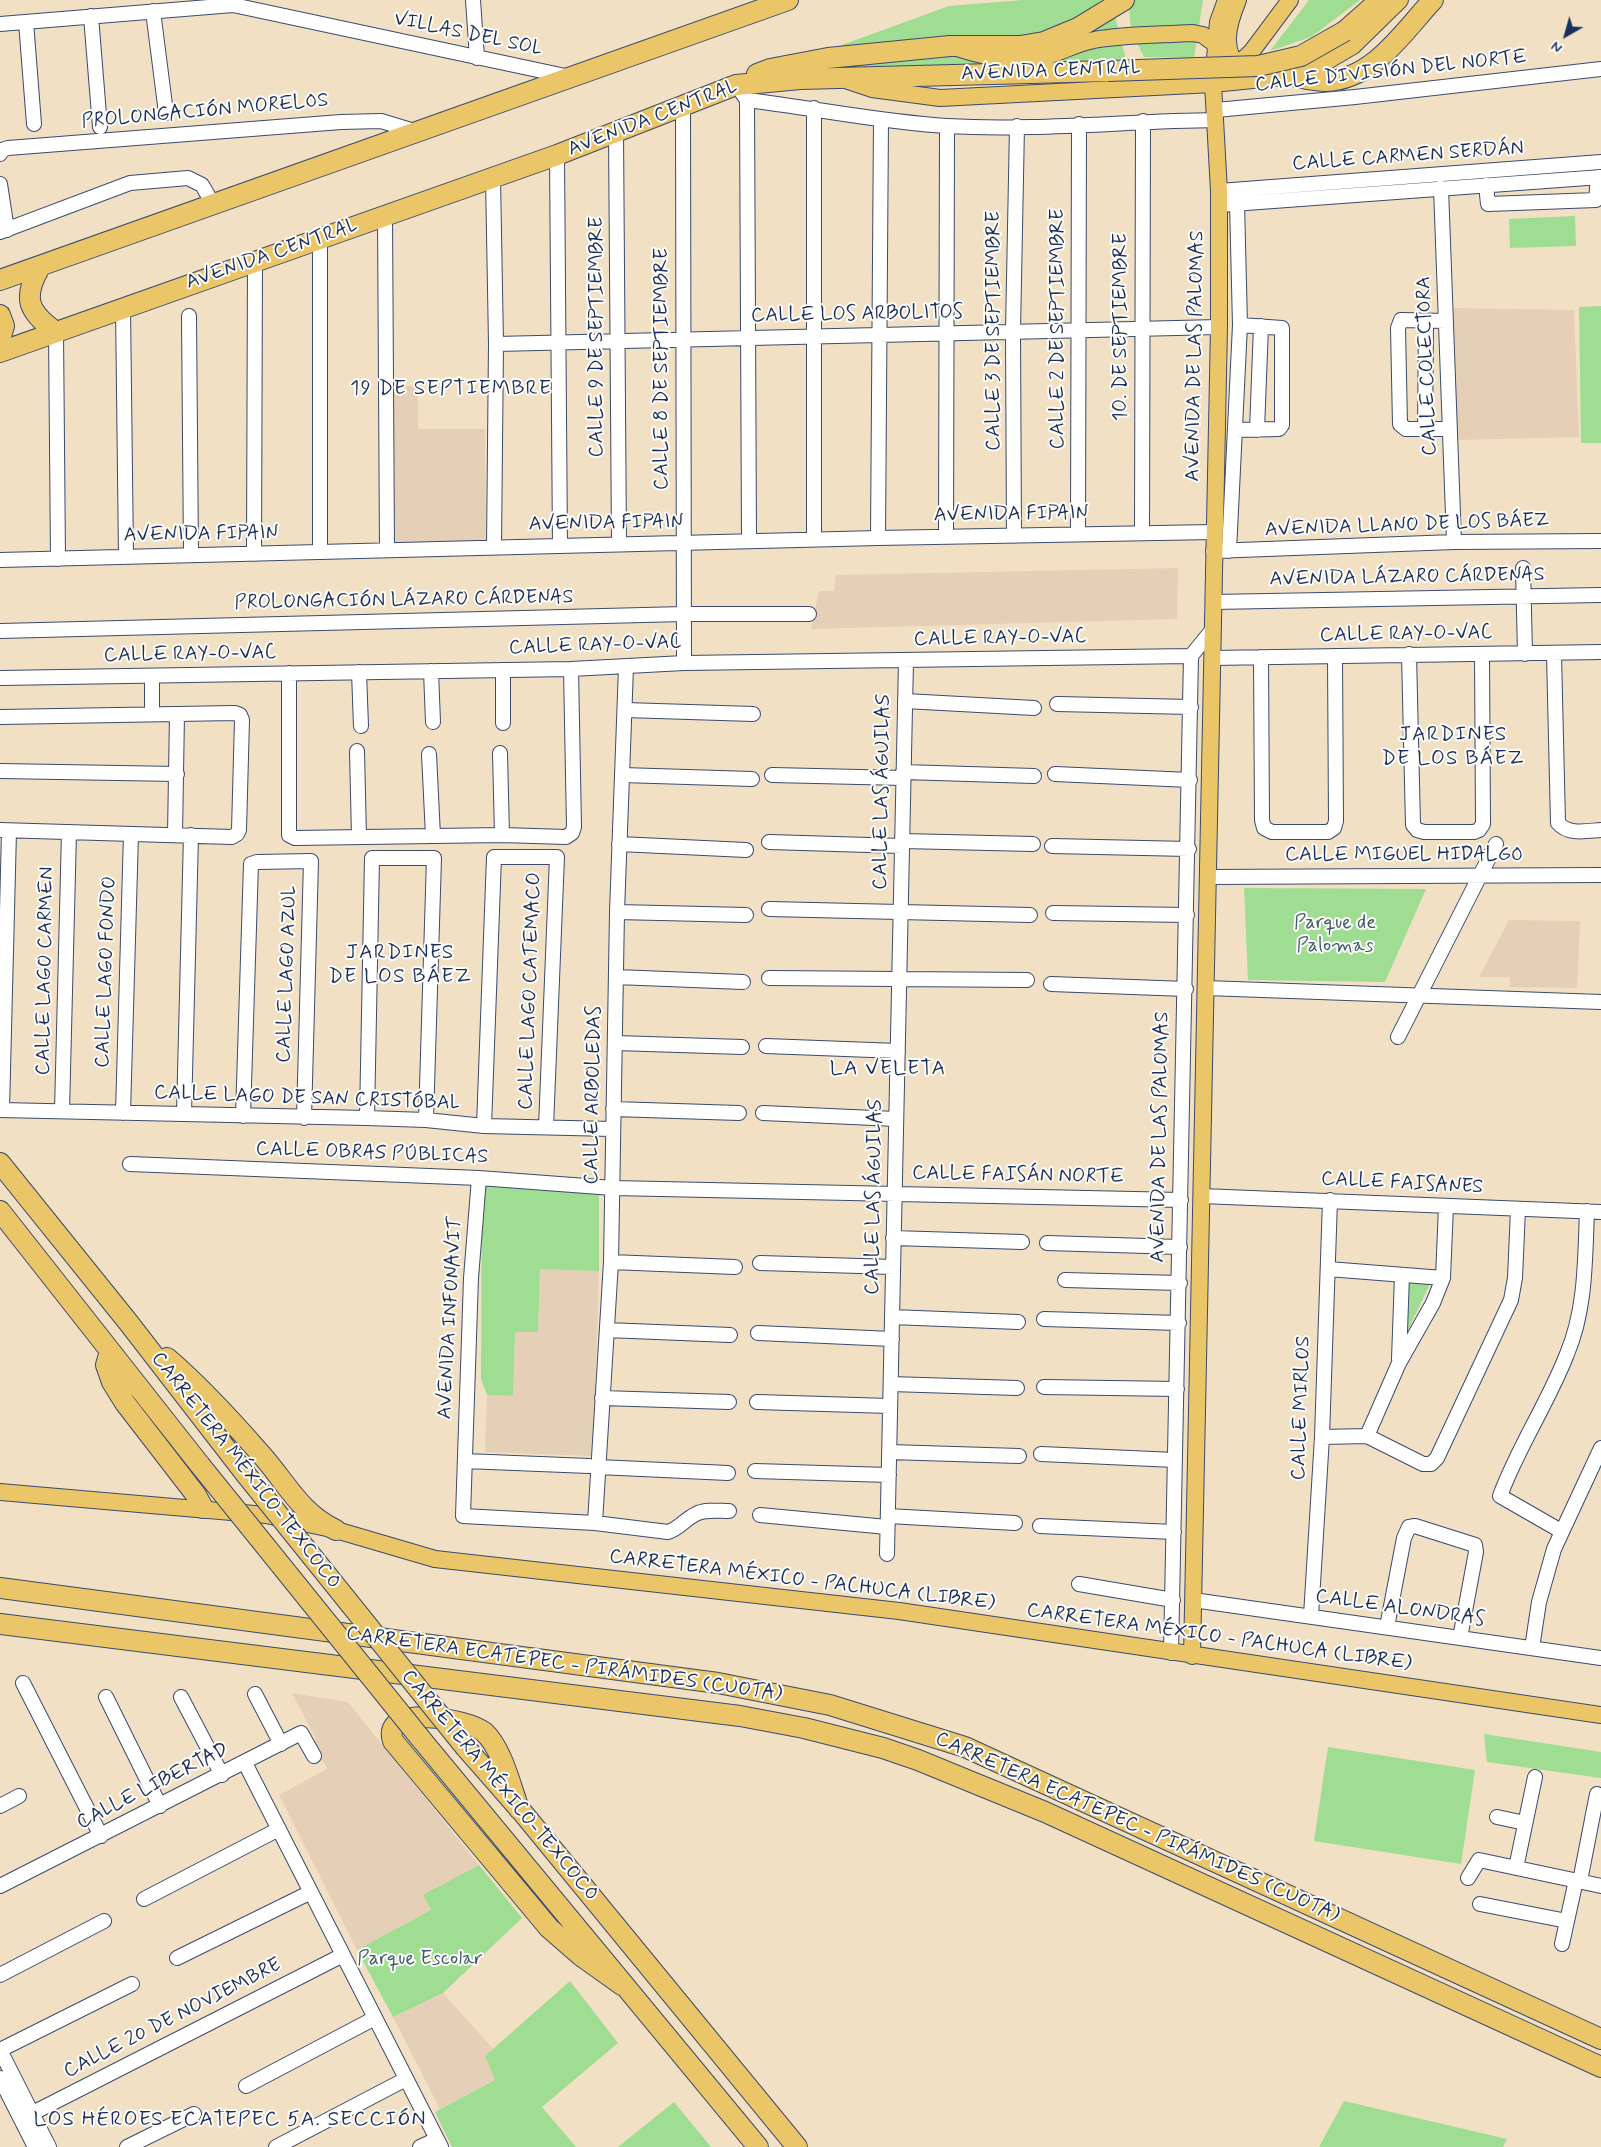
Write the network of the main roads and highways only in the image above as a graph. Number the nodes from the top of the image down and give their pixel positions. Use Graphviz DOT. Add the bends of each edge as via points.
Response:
graph roads {
  1 [pos="788,0"];
  2 [pos="1124,0"];
  3 [pos="1226,0"];
  4 [pos="1238,0"];
  5 [pos="1290,0"];
  6 [pos="1380,0"];
  7 [pos="1419,1"];
  8 [pos="1215,44"];
  9 [pos="950,46"];
  10 [pos="1237,68"];
  11 [pos="1292,76"];
  12 [pos="841,79"];
  13 [pos="1251,81"];
  14 [pos="1213,84"];
  15 [pos="743,89"];
  16 [pos="40,267"];
  17 [pos="0,280"];
  18 [pos="0,315"];
  19 [pos="56,332"];
  20 [pos="0,340"];
  21 [pos="0,352"];
  22 [pos="0,1163"];
  23 [pos="0,1211"];
  24 [pos="137,1334"];
  25 [pos="110,1351"];
  26 [pos="0,1492"];
  27 [pos="203,1508"];
  28 [pos="336,1530"];
  29 [pos="0,1588"];
  30 [pos="0,1624"];
  31 [pos="1192,1656"];
  32 [pos="1601,1715"];
  33 [pos="519,1809"];
  34 [pos="622,1985"];
  35 [pos="1601,2039"];
  36 [pos="1601,2067"];
  37 [pos="758,2147"];
  38 [pos="797,2147"];
  1 -- 16 [label="highway"];
  2 -- 9 [label="highway" via="1078,28 1044,42 1020,46"];
  3 -- 8 [label="main road, AVENIDA DE LAS PALOMAS"];
  4 -- 10 [label="main road" via="1229,23 1227,46"];
  5 -- 10 [label="main road"];
  6 -- 12 [label="highway, AVENIDA CENTRAL, bridge" via="1345,31 1301,56 1258,66"];
  7 -- 11 [label="main road" via="1353,46 1312,70"];
  7 -- 11 [label="highway" via="1382,56 1364,70 1326,81"];
  8 -- 9 [label="main road" via="1203,35 1193,33 1106,38 1091,40 1048,56 1011,58 984,57"];
  8 -- 14 [label="main road, AVENIDA DE LAS PALOMAS"];
  9 -- 15 [label="highway" via="790,65 758,73"];
  10 -- 13 [label="main road"];
  10 -- 14 [label="main road"];
  11 -- 13 [label="main road"];
  12 -- 14 [label="main road" via="872,89 940,98"];
  12 -- 15 [label="highway, AVENIDA CENTRAL"];
  13 -- 14 [label="main road"];
  14 -- 31 [label="main road, AVENIDA DE LAS PALOMAS" via="1219,198 1214,532 1221,551 1213,602"];
  15 -- 19 [label="highway, AVENIDA CENTRAL" via="683,106 557,155"];
  16 -- 17 [label="highway"];
  16 -- 19 [label="highway" via="29,290 31,308 40,321"];
  18 -- 20 [label="highway" via="4,326"];
  19 -- 21 [label="highway, AVENIDA CENTRAL"];
  22 -- 24 [label="highway, CARRETERA MÉXICO-TEXCOCO"];
  23 -- 25 [label="highway, CARRETERA MÉXICO-TEXCOCO"];
  24 -- 28 [label="highway" via="204,1393 260,1452 301,1506"];
  24 -- 33 [label="highway, CARRETERA MÉXICO-TEXCOCO, bridge" via="244,1472"];
  25 -- 27 [label="highway" via="106,1365 112,1382"];
  25 -- 34 [label="highway, CARRETERA MÉXICO-TEXCOCO, bridge"];
  26 -- 27 [label="main road, CARRETERA MÉXICO - PACHUCA (LIBRE)"];
  27 -- 28 [label="main road, CARRETERA MÉXICO - PACHUCA (LIBRE)" via="266,1514"];
  28 -- 31 [label="main road, CARRETERA MÉXICO - PACHUCA (LIBRE)" via="435,1559 899,1611"];
  29 -- 35 [label="highway, CARRETERA ECATEPEC - PIRÁMIDES (CUOTA)" via="718,1683 830,1706 965,1747"];
  30 -- 36 [label="highway, CARRETERA ECATEPEC - PIRÁMIDES (CUOTA)" via="740,1716 883,1748 1045,1812"];
  31 -- 32 [label="main road, CARRETERA MÉXICO - PACHUCA (LIBRE)"];
  33 -- 34 [label="highway" via="497,1750 490,1738 478,1728 454,1720 405,1718 394,1724 391,1732 393,1741 549,1928"];
  33 -- 38 [label="highway, CARRETERA MÉXICO-TEXCOCO"];
  34 -- 37 [label="highway, CARRETERA MÉXICO-TEXCOCO"];
}
